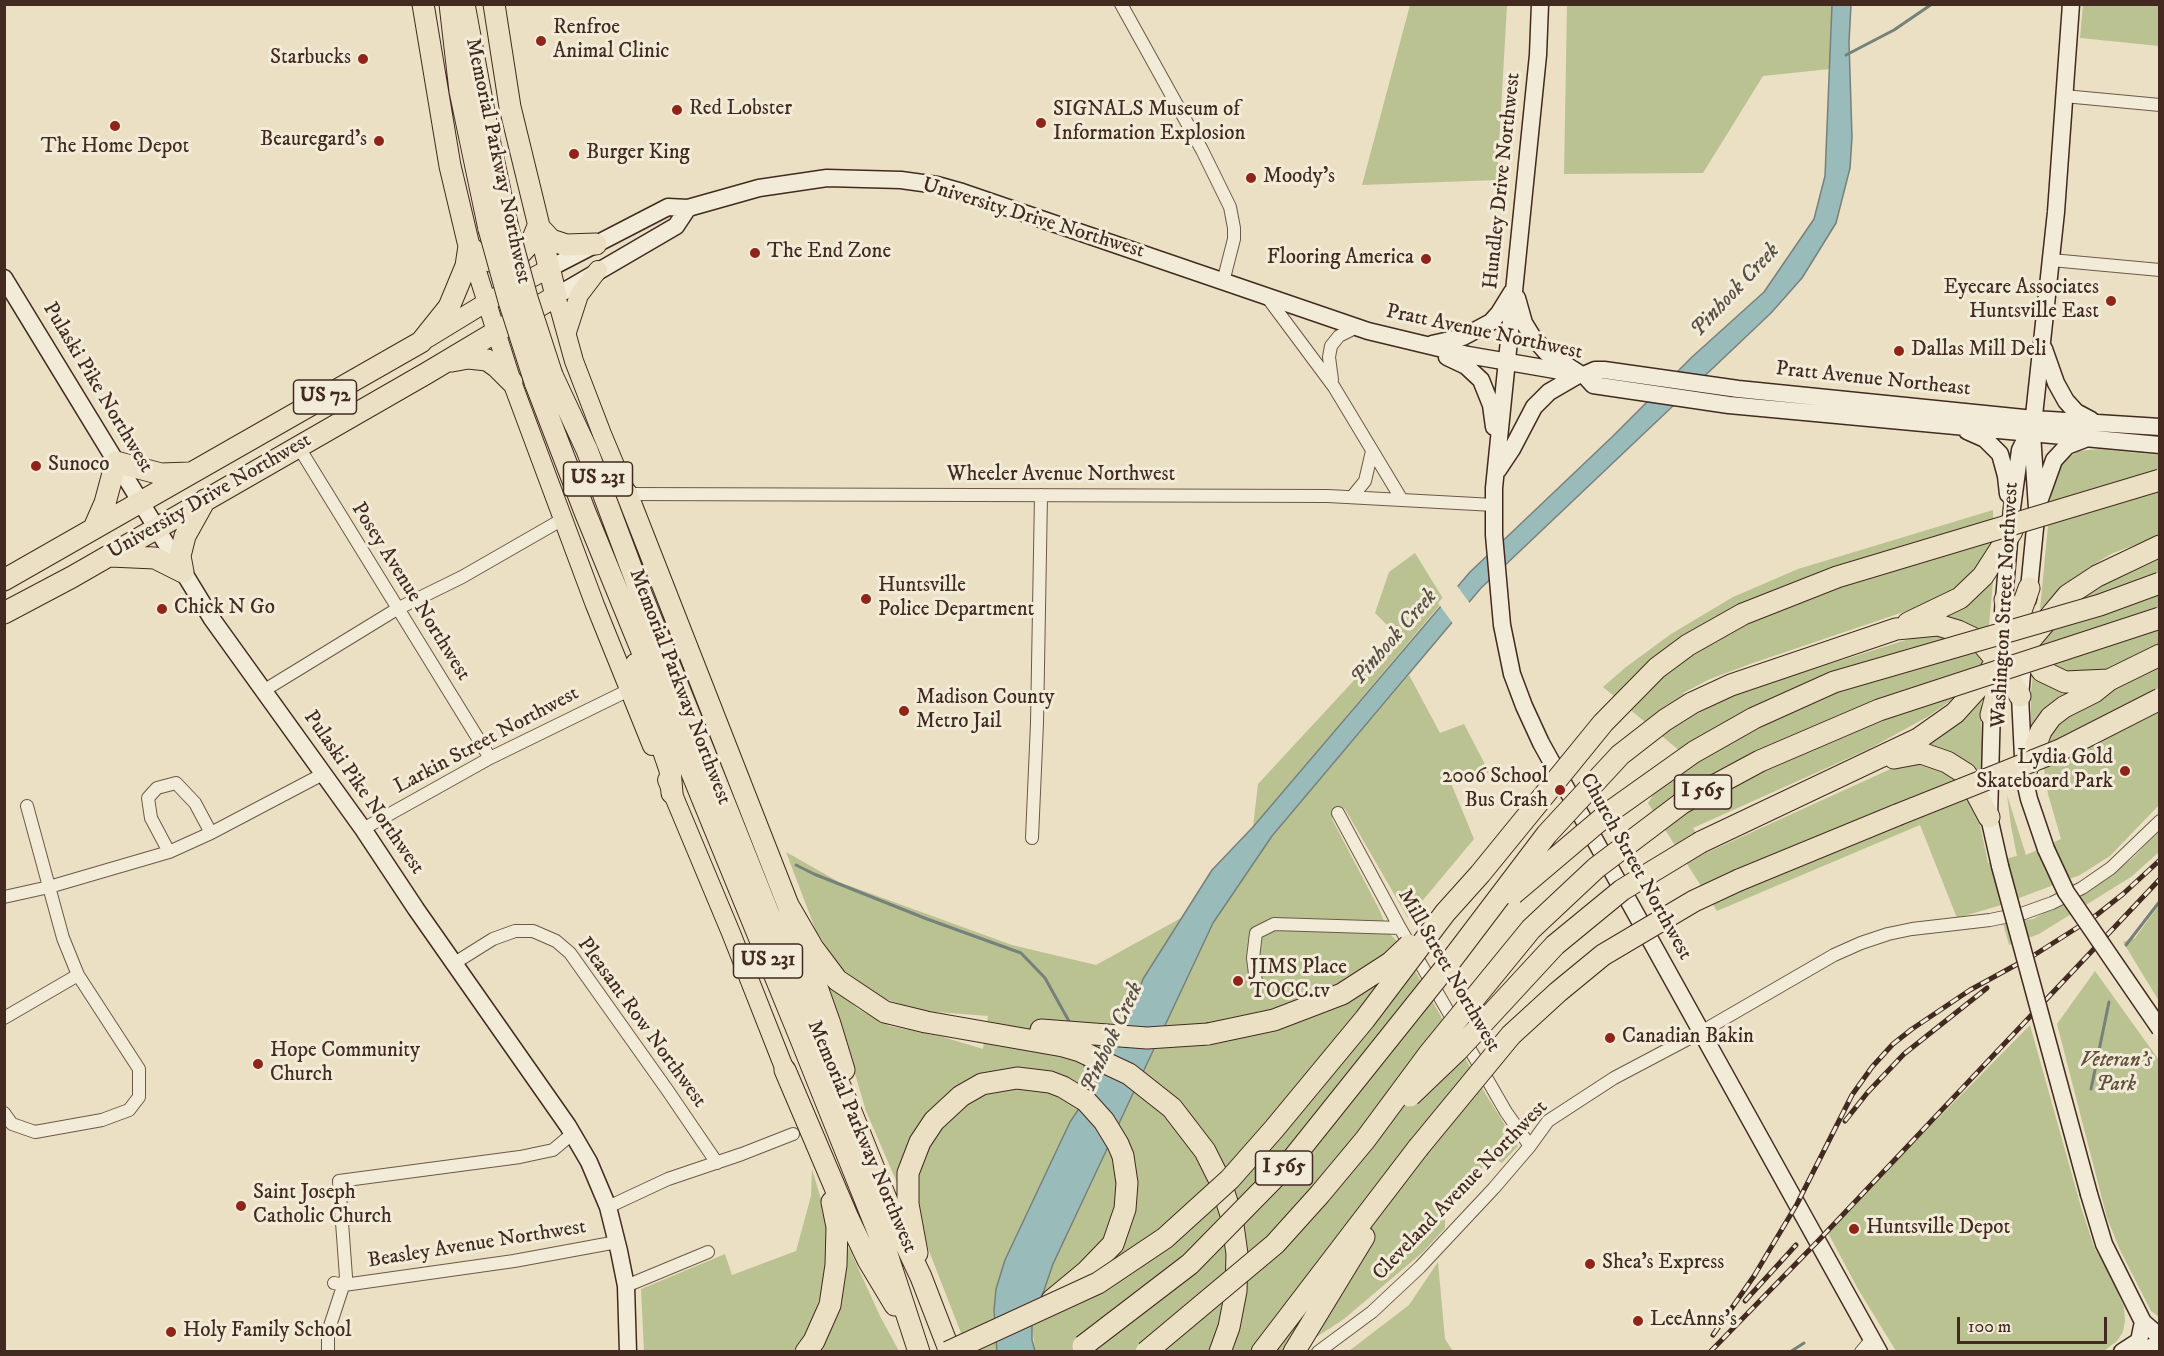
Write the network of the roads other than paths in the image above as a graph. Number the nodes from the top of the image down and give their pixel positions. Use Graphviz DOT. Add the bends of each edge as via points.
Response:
graph roads {
  1 [pos="423,4"];
  2 [pos="432,4"];
  3 [pos="450,4"];
  4 [pos="464,4"];
  5 [pos="477,4"];
  6 [pos="494,4"];
  7 [pos="1121,4"];
  8 [pos="1540,4"];
  9 [pos="2072,4"];
  10 [pos="470,92"];
  11 [pos="2064,96"];
  12 [pos="2160,105"];
  13 [pos="687,208"];
  14 [pos="538,226"];
  15 [pos="596,244"];
  16 [pos="469,246"];
  17 [pos="2051,260"];
  18 [pos="550,268"];
  19 [pos="598,270"];
  20 [pos="2160,270"];
  21 [pos="4,278"];
  22 [pos="1223,282"];
  23 [pos="1515,286"];
  24 [pos="556,296"];
  25 [pos="1267,297"];
  26 [pos="487,302"];
  27 [pos="1357,327"];
  28 [pos="496,331"];
  29 [pos="566,334"];
  30 [pos="421,342"];
  31 [pos="1425,345"];
  32 [pos="2043,345"];
  33 [pos="574,361"];
  34 [pos="1507,362"];
  35 [pos="443,363"];
  36 [pos="1582,375"];
  37 [pos="544,378"];
  38 [pos="512,382"];
  39 [pos="1334,387"];
  40 [pos="1729,405"];
  41 [pos="2094,422"];
  42 [pos="1955,426"];
  43 [pos="2033,426"];
  44 [pos="2160,428"];
  45 [pos="2086,439"];
  46 [pos="2160,445"];
  47 [pos="298,446"];
  48 [pos="1372,451"];
  49 [pos="116,462"];
  50 [pos="192,473"];
  51 [pos="1496,473"];
  52 [pos="2160,480"];
  53 [pos="627,494"];
  54 [pos="1041,495"];
  55 [pos="1352,497"];
  56 [pos="205,500"];
  57 [pos="1402,500"];
  58 [pos="140,502"];
  59 [pos="1494,505"];
  60 [pos="2012,508"];
  61 [pos="2037,508"];
  62 [pos="562,519"];
  63 [pos="94,528"];
  64 [pos="156,529"];
  65 [pos="2012,531"];
  66 [pos="2160,546"];
  67 [pos="110,556"];
  68 [pos="183,572"];
  69 [pos="4,580"];
  70 [pos="2160,583"];
  71 [pos="638,586"];
  72 [pos="616,588"];
  73 [pos="2029,588"];
  74 [pos="2005,600"];
  75 [pos="397,609"];
  76 [pos="4,613"];
  77 [pos="2160,618"];
  78 [pos="1896,629"];
  79 [pos="2020,637"];
  80 [pos="2160,655"];
  81 [pos="2002,666"];
  82 [pos="2109,680"];
  83 [pos="629,690"];
  84 [pos="263,691"];
  85 [pos="2020,696"];
  86 [pos="2160,699"];
  87 [pos="713,711"];
  88 [pos="1992,715"];
  89 [pos="490,758"];
  90 [pos="1864,764"];
  91 [pos="323,774"];
  92 [pos="2024,777"];
  93 [pos="672,793"];
  94 [pos="27,806"];
  95 [pos="1338,813"];
  96 [pos="1989,817"];
  97 [pos="2160,821"];
  98 [pos="363,829"];
  99 [pos="211,833"];
  100 [pos="1032,838"];
  101 [pos="169,852"];
  102 [pos="49,887"];
  103 [pos="4,897"];
  104 [pos="788,905"];
  105 [pos="1445,913"];
  106 [pos="1400,928"];
  107 [pos="1453,958"];
  108 [pos="453,964"];
  109 [pos="78,975"];
  110 [pos="1256,982"];
  111 [pos="4,1018"];
  112 [pos="2160,1029"];
  113 [pos="984,1030"];
  114 [pos="1701,1032"];
  115 [pos="785,1070"];
  116 [pos="850,1109"];
  117 [pos="4,1113"];
  118 [pos="572,1134"];
  119 [pos="793,1134"];
  120 [pos="1365,1140"];
  121 [pos="1530,1146"];
  122 [pos="1418,1148"];
  123 [pos="822,1161"];
  124 [pos="717,1163"];
  125 [pos="608,1207"];
  126 [pos="617,1242"];
  127 [pos="708,1252"];
  128 [pos="921,1277"];
  129 [pos="339,1284"];
  130 [pos="626,1286"];
  131 [pos="1038,1312"];
  132 [pos="2143,1322"];
  133 [pos="2160,1337"];
  134 [pos="2160,1342"];
  135 [pos="916,1344"];
  136 [pos="1871,1347"];
  137 [pos="328,1352"];
  138 [pos="628,1352"];
  139 [pos="806,1352"];
  140 [pos="949,1352"];
  141 [pos="1076,1352"];
  142 [pos="1146,1352"];
  143 [pos="1220,1352"];
  144 [pos="1262,1352"];
  145 [pos="1294,1352"];
  146 [pos="1318,1352"];
  147 [pos="2122,1352"];
  148 [pos="2143,1352"];
  1 -- 16 [label="highway, US 72" via="450,166"];
  2 -- 10 [label="highway" via="449,63"];
  3 -- 10 [label="highway, Memorial Parkway Northwest / US 231"];
  4 -- 10 [label="highway, Memorial Parkway Northwest / US 231"];
  5 -- 10 [label="highway"];
  6 -- 14 [label="highway" via="510,107"];
  7 -- 22 [label="street" via="1230,207 1234,238"];
  8 -- 23 [label="main road, Hundley Drive Northwest"];
  9 -- 11 [label="main road, Washington Street Northwest"];
  10 -- 37 [label="highway, Memorial Parkway Northwest / US 231, bridge" via="498,226 527,298"];
  11 -- 12 [label="street"];
  11 -- 17 [label="main road, Washington Street Northwest"];
  13 -- 15 [label="main road, University Drive Northwest" via="668,207"];
  13 -- 19 [label="main road, University Drive Northwest" via="676,226"];
  13 -- 22 [label="main road, University Drive Northwest" via="759,188 827,178 937,185"];
  14 -- 15 [label="highway" via="551,240 566,245"];
  14 -- 16 [label="highway" via="532,241 512,257 490,261"];
  14 -- 18 [label="highway"];
  15 -- 18 [label="main road, University Drive Northwest"];
  16 -- 26 [label="main road"];
  16 -- 30 [label="highway, US 72" via="466,266 449,307"];
  17 -- 20 [label="street"];
  17 -- 32 [label="main road, Washington Street Northwest"];
  18 -- 24 [label="highway"];
  18 -- 26 [label="main road, University Drive Northwest / US 72"];
  19 -- 24 [label="main road, University Drive Northwest"];
  19 -- 29 [label="main road" via="579,294"];
  21 -- 49 [label="main road, Pulaski Pike Northwest"];
  22 -- 25 [label="main road, University Drive Northwest"];
  23 -- 31 [label="main road" via="1491,322 1463,337"];
  23 -- 34 [label="main road, Hundley Drive Northwest"];
  23 -- 36 [label="main road" via="1524,323 1532,336 1546,352"];
  24 -- 28 [label="highway, University Drive Northwest / US 72"];
  24 -- 29 [label="main road, Memorial Parkway Northwest"];
  25 -- 27 [label="main road, Pratt Avenue Northwest"];
  25 -- 39 [label="street"];
  26 -- 28 [label="main road"];
  26 -- 30 [label="main road, University Drive Northwest / US 72"];
  27 -- 31 [label="main road, Pratt Avenue Northwest"];
  27 -- 39 [label="street" via="1339,336 1331,346"];
  28 -- 35 [label="highway, University Drive Northwest / US 72"];
  28 -- 38 [label="main road"];
  29 -- 33 [label="main road, Memorial Parkway Northwest"];
  30 -- 50 [label="highway, University Drive Northwest / US 72"];
  31 -- 34 [label="main road, Pratt Avenue Northwest"];
  31 -- 51 [label="main road" via="1466,366 1481,380 1491,405"];
  32 -- 41 [label="main road" via="2066,401"];
  32 -- 43 [label="main road, Washington Street Northwest"];
  33 -- 38 [label="main road" via="556,348 530,351 514,363"];
  33 -- 53 [label="main road, Memorial Parkway Northwest"];
  34 -- 36 [label="main road, Pratt Avenue Northwest"];
  34 -- 51 [label="main road, Church Street Northwest"];
  35 -- 38 [label="highway" via="468,358 487,360"];
  35 -- 47 [label="highway, University Drive Northwest / US 72"];
  36 -- 40 [label="main road, Pratt Avenue Northwest" via="1593,385"];
  36 -- 43 [label="main road, Pratt Avenue Northeast" via="1604,370"];
  36 -- 51 [label="main road" via="1549,392 1534,407"];
  37 -- 71 [label="highway, Memorial Parkway Northwest / US 231" via="587,450"];
  37 -- 72 [label="highway, Memorial Parkway Northwest / US 231"];
  38 -- 62 [label="main road"];
  39 -- 48 [label="street"];
  40 -- 42 [label="main road, Pratt Avenue Northeast"];
  41 -- 43 [label="main road, Pratt Avenue Northeast"];
  41 -- 44 [label="main road, Pratt Avenue Northeast"];
  42 -- 43 [label="main road, Pratt Avenue Northeast"];
  42 -- 60 [label="main road" via="1985,439 2000,454"];
  43 -- 45 [label="main road, Pratt Avenue Northeast"];
  43 -- 60 [label="main road, Washington Street Northwest" via="2020,450"];
  43 -- 61 [label="main road, Washington Street Northwest"];
  45 -- 46 [label="main road, Pratt Avenue Northeast"];
  45 -- 61 [label="main road" via="2067,446 2054,460"];
  47 -- 56 [label="highway, University Drive Northwest / US 72"];
  47 -- 75 [label="street, Posey Avenue Northwest"];
  48 -- 55 [label="street" via="1365,481"];
  48 -- 57 [label="street"];
  49 -- 50 [label="highway" via="161,474"];
  49 -- 58 [label="main road, Pulaski Pike Northwest"];
  49 -- 63 [label="highway"];
  50 -- 58 [label="highway, University Drive Northwest / US 72"];
  51 -- 59 [label="main road, Church Street Northwest"];
  52 -- 105 [label="highway, bridge" via="1837,577 1743,614 1709,632 1657,668 1603,723"];
  53 -- 54 [label="street, Wheeler Avenue Northwest"];
  53 -- 87 [label="highway"];
  54 -- 55 [label="street, Wheeler Avenue Northwest"];
  54 -- 100 [label="street"];
  55 -- 57 [label="street, Wheeler Avenue Northwest"];
  56 -- 64 [label="highway, University Drive Northwest / US 72"];
  56 -- 68 [label="highway" via="185,536 180,556"];
  57 -- 59 [label="street, Wheeler Avenue Northwest"];
  58 -- 63 [label="highway, University Drive Northwest / US 72"];
  58 -- 64 [label="main road, Pulaski Pike Northwest"];
  59 -- 114 [label="main road, Church Street Northwest" via="1502,625 1512,674 1524,706 1540,743"];
  60 -- 65 [label="main road, Washington Street Northwest"];
  61 -- 73 [label="main road, Washington Street Northwest"];
  62 -- 75 [label="street"];
  62 -- 83 [label="main road"];
  63 -- 69 [label="highway, University Drive Northwest / US 72"];
  64 -- 67 [label="highway, University Drive Northwest / US 72"];
  64 -- 68 [label="main road, Pulaski Pike Northwest"];
  65 -- 74 [label="main road, Washington Street Northwest"];
  65 -- 78 [label="highway" via="1983,576 1960,598"];
  66 -- 79 [label="highway" via="2097,576 2068,595"];
  67 -- 68 [label="highway" via="155,558"];
  67 -- 76 [label="highway, University Drive Northwest / US 72"];
  68 -- 84 [label="main road, Pulaski Pike Northwest"];
  70 -- 107 [label="highway, I 565, bridge" via="2100,605 1834,682 1754,718 1694,752 1611,811 1517,890"];
  71 -- 87 [label="highway"];
  71 -- 116 [label="highway, Memorial Parkway Northwest / US 231" via="798,989"];
  72 -- 93 [label="highway" via="643,691 670,770"];
  72 -- 135 [label="highway, Memorial Parkway Northwest / US 231" via="887,1254"];
  73 -- 79 [label="highway"];
  74 -- 79 [label="highway" via="2009,618"];
  74 -- 81 [label="main road, Washington Street Northwest"];
  75 -- 84 [label="street"];
  75 -- 89 [label="street, Posey Avenue Northwest"];
  77 -- 120 [label="highway, I 565, bridge" via="1879,710 1760,761 1682,803 1596,868 1531,929"];
  78 -- 81 [label="highway" via="1938,625 1958,631 1981,642"];
  78 -- 107 [label="highway, bridge" via="1731,685 1665,720 1620,755 1548,834"];
  79 -- 81 [label="highway"];
  79 -- 82 [label="highway" via="2042,671 2064,682"];
  79 -- 85 [label="main road, Washington Street Northwest"];
  80 -- 82 [label="highway"];
  81 -- 85 [label="highway"];
  81 -- 88 [label="highway"];
  81 -- 90 [label="highway" via="1955,713 1918,739"];
  82 -- 92 [label="highway" via="2051,717 2041,731"];
  83 -- 89 [label="street, Larkin Street Northwest"];
  83 -- 93 [label="main road"];
  84 -- 91 [label="main road, Pulaski Pike Northwest"];
  85 -- 92 [label="main road, Washington Street Northwest"];
  86 -- 122 [label="highway, bridge" via="2060,750 1739,880 1694,901 1603,955 1511,1035"];
  87 -- 104 [label="highway"];
  88 -- 96 [label="main road, Washington Street Northwest"];
  89 -- 98 [label="street, Larkin Street Northwest"];
  90 -- 96 [label="highway" via="1921,753 1947,762 1966,774"];
  90 -- 120 [label="highway, bridge" via="1701,842 1622,890 1555,945 1457,1051"];
  91 -- 98 [label="main road, Pulaski Pike Northwest"];
  91 -- 99 [label="street"];
  92 -- 112 [label="main road, Washington Street Northwest, bridge" via="2046,849 2066,892"];
  93 -- 115 [label="main road"];
  94 -- 102 [label="street"];
  95 -- 106 [label="street, Mill Street Northwest"];
  96 -- 132 [label="main road, Washington Street Northwest, bridge" via="2104,1244"];
  97 -- 114 [label="street, Cleveland Avenue Northwest" via="2111,868 2052,903 2024,913 1912,929 1861,943"];
  98 -- 108 [label="main road, Pulaski Pike Northwest"];
  99 -- 101 [label="street"];
  99 -- 101 [label="street" via="195,803 176,783 157,788 148,798 151,818"];
  101 -- 102 [label="street"];
  102 -- 103 [label="street"];
  102 -- 109 [label="street"];
  104 -- 113 [label="highway" via="837,980 885,1012"];
  104 -- 116 [label="highway" via="843,1065"];
  105 -- 113 [label="highway, bridge" via="1390,963 1342,994 1274,1020 1208,1034 1147,1038"];
  105 -- 131 [label="highway, bridge" via="1365,1019 1230,1179 1165,1238 1098,1283"];
  106 -- 110 [label="street" via="1274,924 1256,933"];
  106 -- 121 [label="street, Mill Street Northwest" via="1506,1112"];
  107 -- 141 [label="highway, I 565, bridge" via="1290,1162 1190,1264"];
  108 -- 118 [label="main road, Pulaski Pike Northwest"];
  108 -- 124 [label="street, Pleasant Row Northwest" via="493,939 515,931 533,931 556,941 575,960"];
  109 -- 111 [label="street"];
  109 -- 117 [label="street" via="139,1069 139,1097 129,1110 102,1120 35,1132 12,1124"];
  113 -- 143 [label="highway, bridge" via="1063,1046 1113,1065 1172,1107 1195,1136 1221,1184 1235,1236 1236,1291"];
  114 -- 121 [label="street, Cleveland Avenue Northwest" via="1614,1078 1548,1121"];
  114 -- 136 [label="main road, Church Street Northwest"];
  115 -- 123 [label="highway"];
  116 -- 128 [label="highway, Memorial Parkway Northwest / US 231"];
  118 -- 125 [label="main road, Pulaski Pike Northwest" via="590,1162"];
  118 -- 129 [label="street" via="553,1150 520,1157 339,1182 346,1277"];
  119 -- 124 [label="street"];
  120 -- 142 [label="highway, I 565, bridge" via="1275,1244"];
  121 -- 146 [label="street, Cleveland Avenue Northwest" via="1420,1267 1372,1312"];
  122 -- 144 [label="highway"];
  122 -- 145 [label="highway"];
  123 -- 135 [label="highway" via="868,1260"];
  123 -- 139 [label="highway" via="837,1227 836,1265 830,1305"];
  124 -- 125 [label="street" via="668,1179"];
  125 -- 126 [label="main road, Pulaski Pike Northwest"];
  126 -- 129 [label="street, Beasley Avenue Northwest" via="514,1261"];
  126 -- 130 [label="main road, Pulaski Pike Northwest"];
  127 -- 130 [label="street"];
  128 -- 131 [label="highway, bridge" via="908,1204 908,1173 920,1142 951,1103 972,1089 994,1081 1040,1080 1063,1087 1096,1110 1123,1156 1127,1196 1113,1244"];
  128 -- 140 [label="highway, Memorial Parkway Northwest / US 231"];
  129 -- 137 [label="street" via="328,1332"];
  130 -- 138 [label="main road, Pulaski Pike Northwest"];
  131 -- 140 [label="highway, bridge"];
  132 -- 133 [label="main road"];
  132 -- 147 [label="main road" via="2139,1341"];
  134 -- 148 [label="main road"];
}
